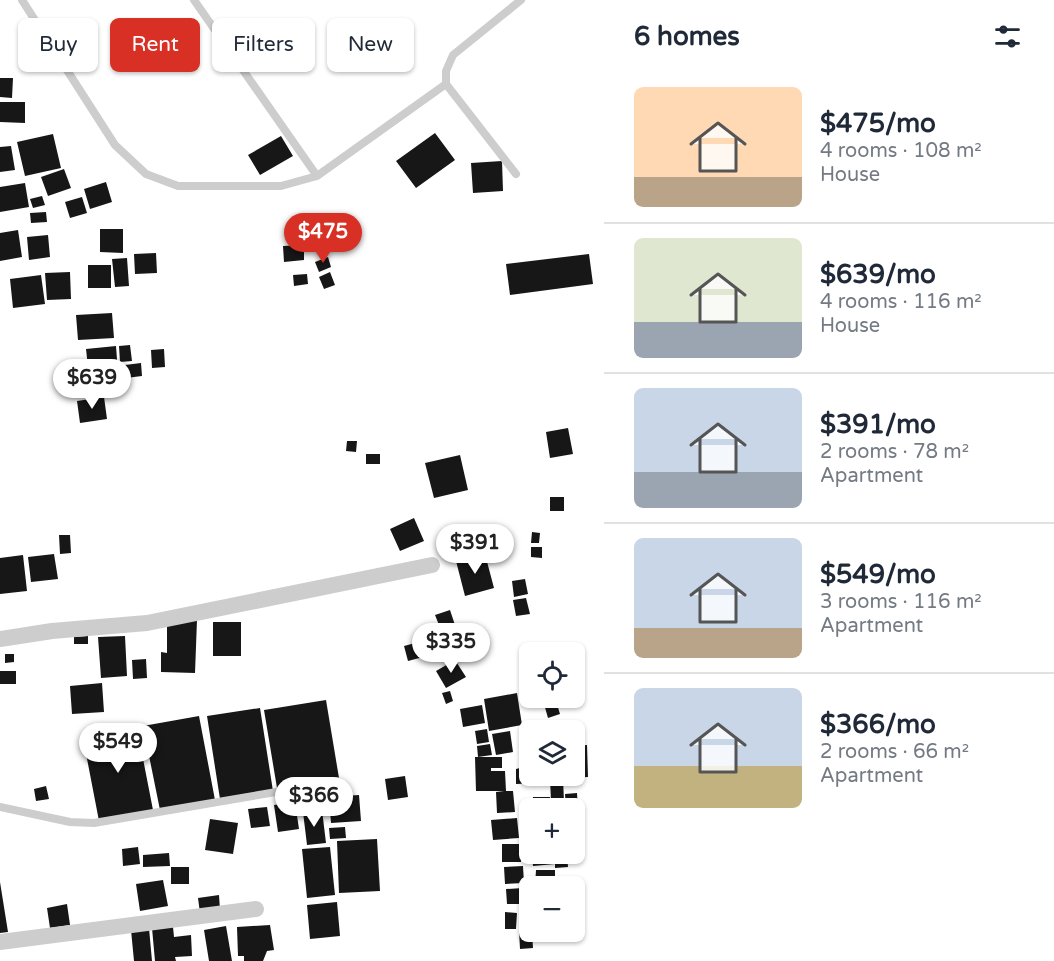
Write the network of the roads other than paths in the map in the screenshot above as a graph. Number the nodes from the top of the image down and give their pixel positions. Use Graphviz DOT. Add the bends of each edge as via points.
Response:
graph roads {
  1 [pos="22,0"];
  2 [pos="194,0"];
  3 [pos="521,0"];
  4 [pos="446,84"];
  5 [pos="516,174"];
  6 [pos="317,176"];
  7 [pos="432,565"];
  8 [pos="0,639"];
  9 [pos="334,782"];
  10 [pos="0,807"];
  11 [pos="256,909"];
  12 [pos="0,942"];
  1 -- 6 [label="lane" via="115,145 146,174 178,186 281,186"];
  2 -- 6 [label="lane"];
  3 -- 4 [label="lane" via="453,55 446,71"];
  4 -- 5 [label="lane"];
  4 -- 6 [label="lane"];
  7 -- 8 [label="street" via="147,623"];
  9 -- 10 [label="lane" via="94,823 70,822"];
  11 -- 12 [label="street"];
}
